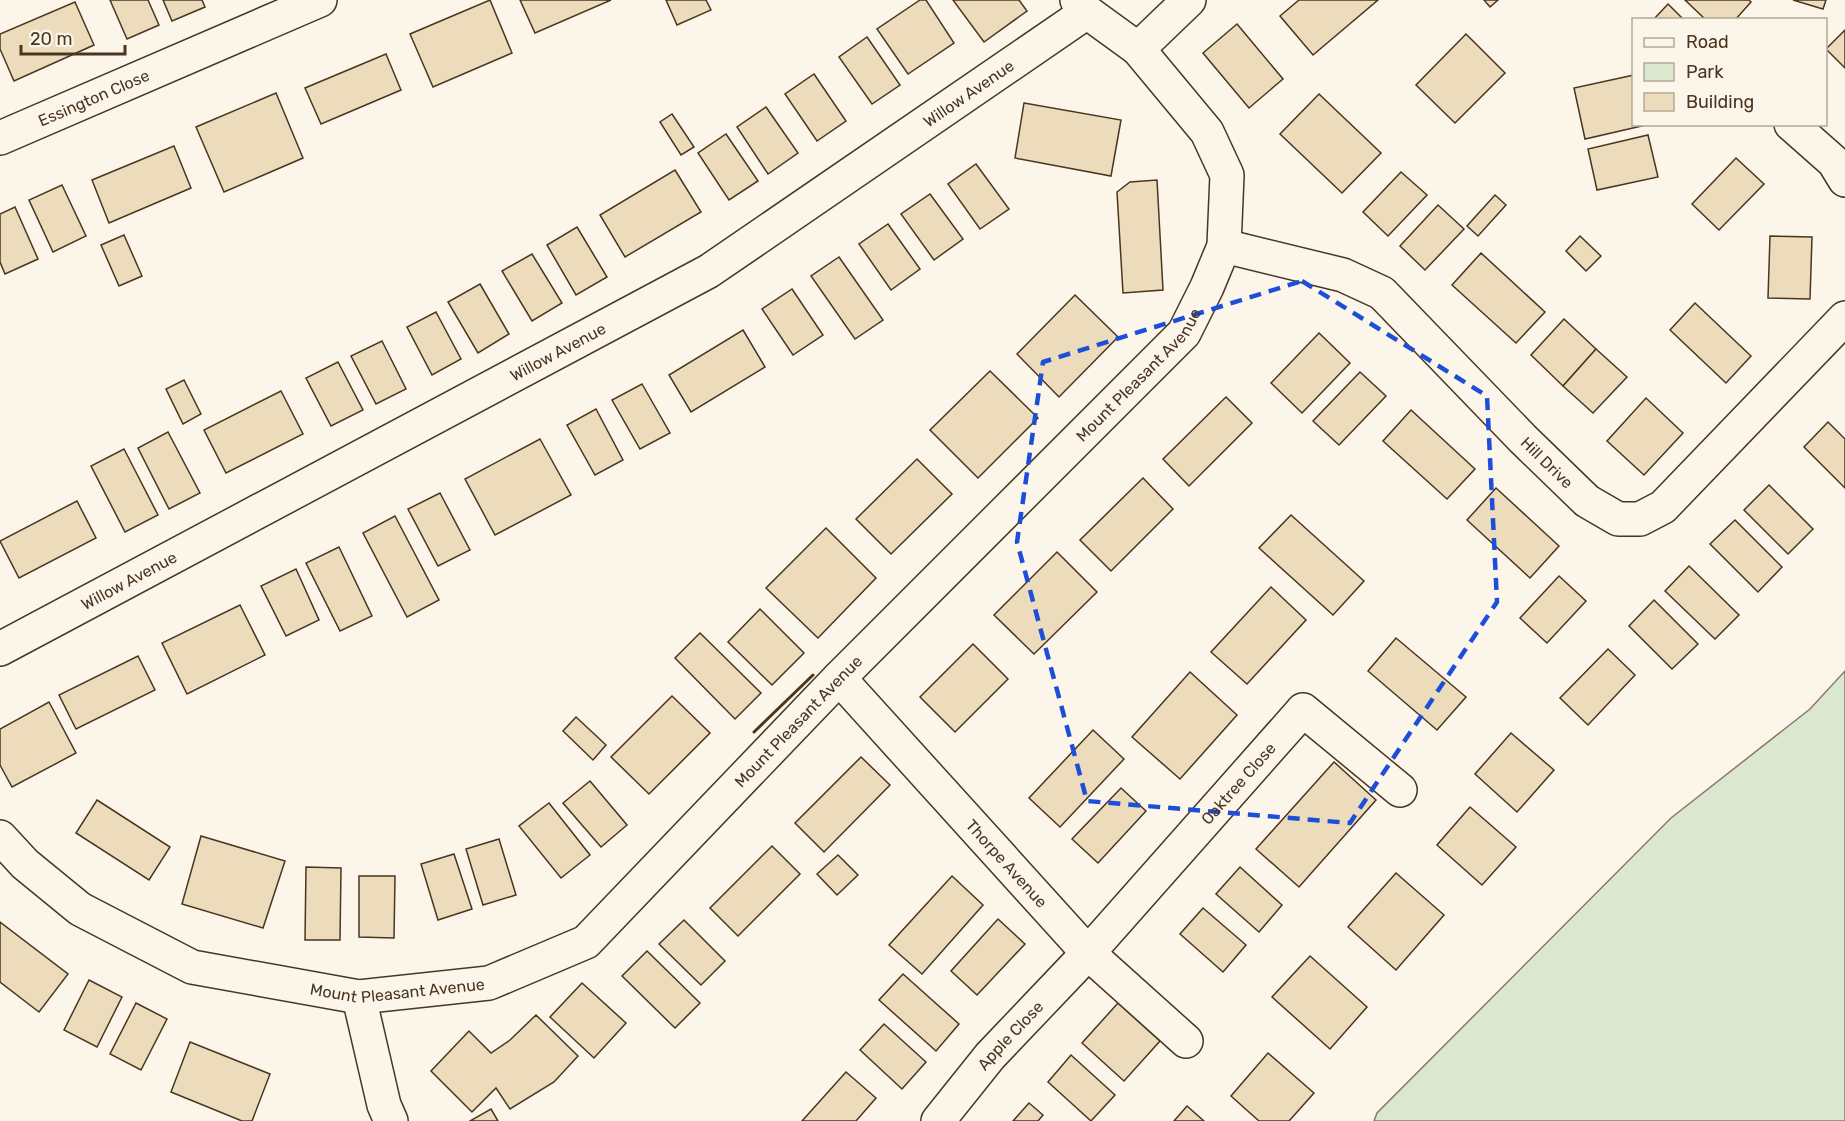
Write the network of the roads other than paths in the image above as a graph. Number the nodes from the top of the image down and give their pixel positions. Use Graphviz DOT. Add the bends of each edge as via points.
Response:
graph roads {
  1 [pos="320,0"];
  2 [pos="1189,0"];
  3 [pos="1082,6"];
  4 [pos="1138,49"];
  5 [pos="1793,126"];
  6 [pos="0,138"];
  7 [pos="1845,180"];
  8 [pos="1224,246"];
  9 [pos="1845,318"];
  10 [pos="0,649"];
  11 [pos="839,678"];
  12 [pos="1400,790"];
  13 [pos="0,837"];
  14 [pos="1088,953"];
  15 [pos="358,997"];
  16 [pos="1186,1041"];
  17 [pos="392,1121"];
  18 [pos="938,1121"];
  1 -- 6 [label="street, Essington Close"];
  2 -- 4 [label="street"];
  3 -- 4 [label="street, Mount Pleasant Avenue"];
  3 -- 10 [label="street, Willow Avenue" via="709,271"];
  4 -- 8 [label="street, Mount Pleasant Avenue" via="1207,132 1227,175"];
  5 -- 7 [label="street" via="1834,162"];
  8 -- 9 [label="street, Hill Drive" via="1343,275 1382,293 1587,501 1618,519 1640,519 1663,507"];
  8 -- 11 [label="street, Mount Pleasant Avenue" via="1184,333"];
  11 -- 14 [label="street, Thorpe Avenue"];
  11 -- 15 [label="street, Mount Pleasant Avenue" via="586,942 489,983"];
  12 -- 14 [label="street, Oaktree Close" via="1303,710"];
  13 -- 15 [label="street, Mount Pleasant Avenue" via="25,864 81,909 192,967"];
  14 -- 16 [label="street, Thorpe Avenue"];
  14 -- 18 [label="street, Apple Close" via="990,1056"];
  15 -- 17 [label="street" via="384,1105"];
}
